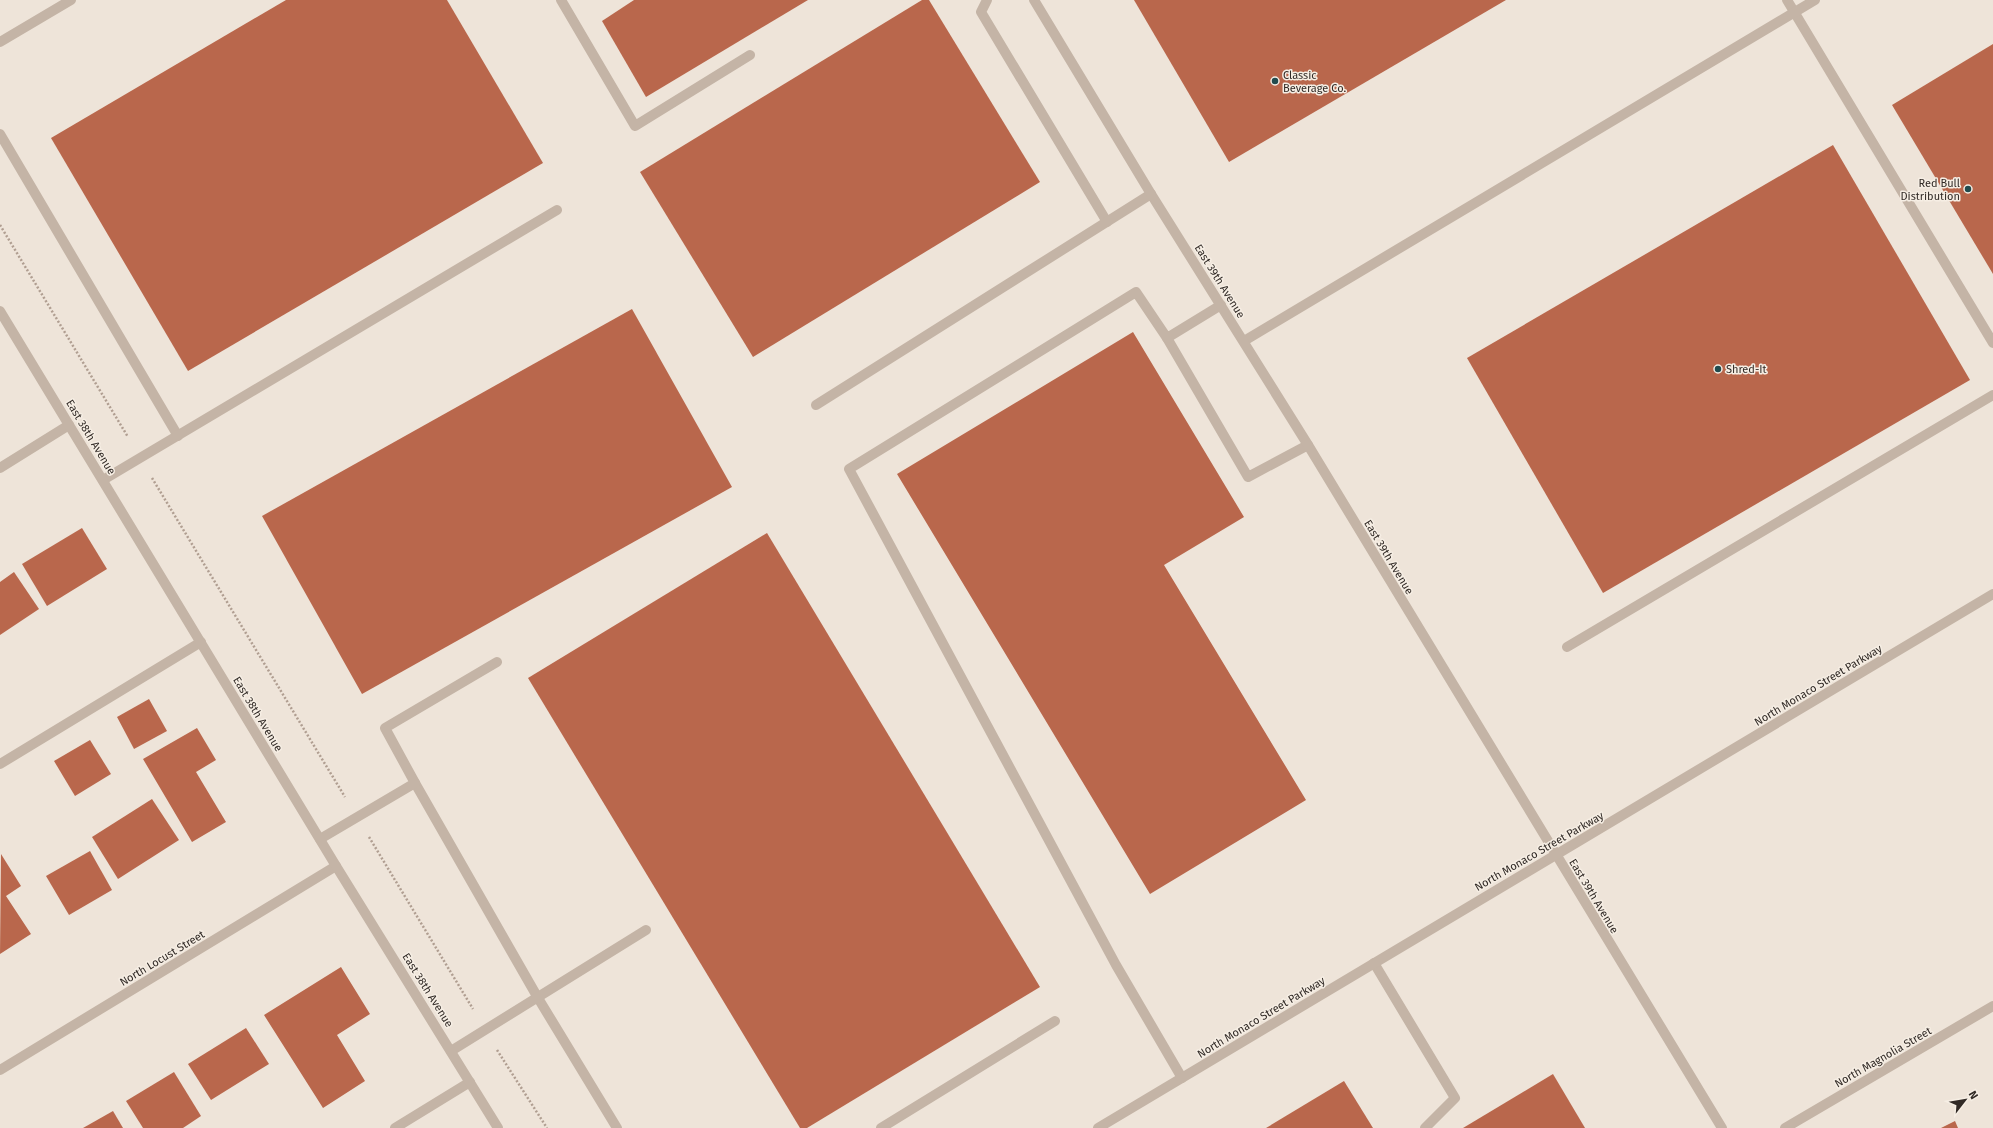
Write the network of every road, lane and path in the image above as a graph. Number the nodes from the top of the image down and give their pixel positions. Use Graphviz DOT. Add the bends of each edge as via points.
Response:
graph roads {
  1 [pos="71,0"];
  2 [pos="561,0"];
  3 [pos="987,0"];
  4 [pos="1034,0"];
  5 [pos="1787,0"];
  6 [pos="1815,0"];
  7 [pos="1794,12"];
  8 [pos="0,42"];
  9 [pos="750,55"];
  10 [pos="0,134"];
  11 [pos="1151,194"];
  12 [pos="558,210"];
  13 [pos="1107,222"];
  14 [pos="0,225"];
  15 [pos="1220,305"];
  16 [pos="0,311"];
  17 [pos="1167,338"];
  18 [pos="1244,341"];
  19 [pos="1993,343"];
  20 [pos="1993,395"];
  21 [pos="816,405"];
  22 [pos="69,425"];
  23 [pos="178,436"];
  24 [pos="1308,445"];
  25 [pos="140,459"];
  26 [pos="0,468"];
  27 [pos="103,480"];
  28 [pos="1993,594"];
  29 [pos="201,642"];
  30 [pos="1568,647"];
  31 [pos="497,662"];
  32 [pos="0,764"];
  33 [pos="415,783"];
  34 [pos="358,817"];
  35 [pos="320,839"];
  36 [pos="1555,855"];
  37 [pos="336,866"];
  38 [pos="646,930"];
  39 [pos="1374,963"];
  40 [pos="538,998"];
  41 [pos="1993,1006"];
  42 [pos="1055,1021"];
  43 [pos="485,1031"];
  44 [pos="451,1051"];
  45 [pos="0,1070"];
  46 [pos="1182,1078"];
  47 [pos="470,1082"];
  48 [pos="395,1128"];
  49 [pos="498,1128"];
  50 [pos="547,1128"];
  51 [pos="617,1128"];
  52 [pos="882,1128"];
  53 [pos="1098,1128"];
  54 [pos="1425,1128"];
  55 [pos="1722,1128"];
  56 [pos="1785,1128"];
  1 -- 8 [label="street"];
  2 -- 9 [label="street" via="635,126"];
  3 -- 13 [label="street" via="981,12"];
  4 -- 11 [label="street, East 39th Avenue"];
  5 -- 7 [label="street"];
  6 -- 7 [label="street"];
  7 -- 18 [label="street"];
  7 -- 19 [label="street"];
  10 -- 23 [label="street"];
  11 -- 13 [label="street"];
  11 -- 15 [label="street, East 39th Avenue"];
  12 -- 23 [label="street"];
  13 -- 21 [label="street"];
  14 -- 25 [label="path"];
  15 -- 17 [label="street"];
  15 -- 18 [label="street, East 39th Avenue"];
  16 -- 22 [label="street, East 38th Avenue"];
  17 -- 24 [label="street" via="1248,477"];
  17 -- 46 [label="street" via="1136,292 849,469 1116,965"];
  18 -- 24 [label="street, East 39th Avenue"];
  20 -- 30 [label="street"];
  22 -- 26 [label="street"];
  22 -- 27 [label="street, East 38th Avenue"];
  23 -- 25 [label="street"];
  24 -- 36 [label="street, East 39th Avenue"];
  25 -- 27 [label="street"];
  25 -- 34 [label="path"];
  27 -- 29 [label="street, East 38th Avenue"];
  28 -- 36 [label="street, North Monaco Street Parkway"];
  29 -- 32 [label="street"];
  29 -- 35 [label="street, East 38th Avenue"];
  31 -- 33 [label="street" via="385,728"];
  33 -- 34 [label="street"];
  33 -- 40 [label="street"];
  34 -- 35 [label="street"];
  34 -- 43 [label="path"];
  35 -- 37 [label="street, East 38th Avenue"];
  36 -- 39 [label="street, North Monaco Street Parkway"];
  36 -- 55 [label="street, East 39th Avenue"];
  37 -- 44 [label="street, East 38th Avenue"];
  37 -- 45 [label="street, North Locust Street"];
  38 -- 40 [label="street"];
  39 -- 46 [label="street, North Monaco Street Parkway"];
  39 -- 54 [label="street" via="1455,1098"];
  40 -- 43 [label="street"];
  40 -- 51 [label="street"];
  41 -- 56 [label="street, North Magnolia Street"];
  42 -- 52 [label="street"];
  43 -- 44 [label="street"];
  43 -- 50 [label="path"];
  44 -- 47 [label="street, East 38th Avenue"];
  46 -- 53 [label="street, North Monaco Street Parkway"];
  47 -- 48 [label="street"];
  47 -- 49 [label="street, East 38th Avenue"];
}
